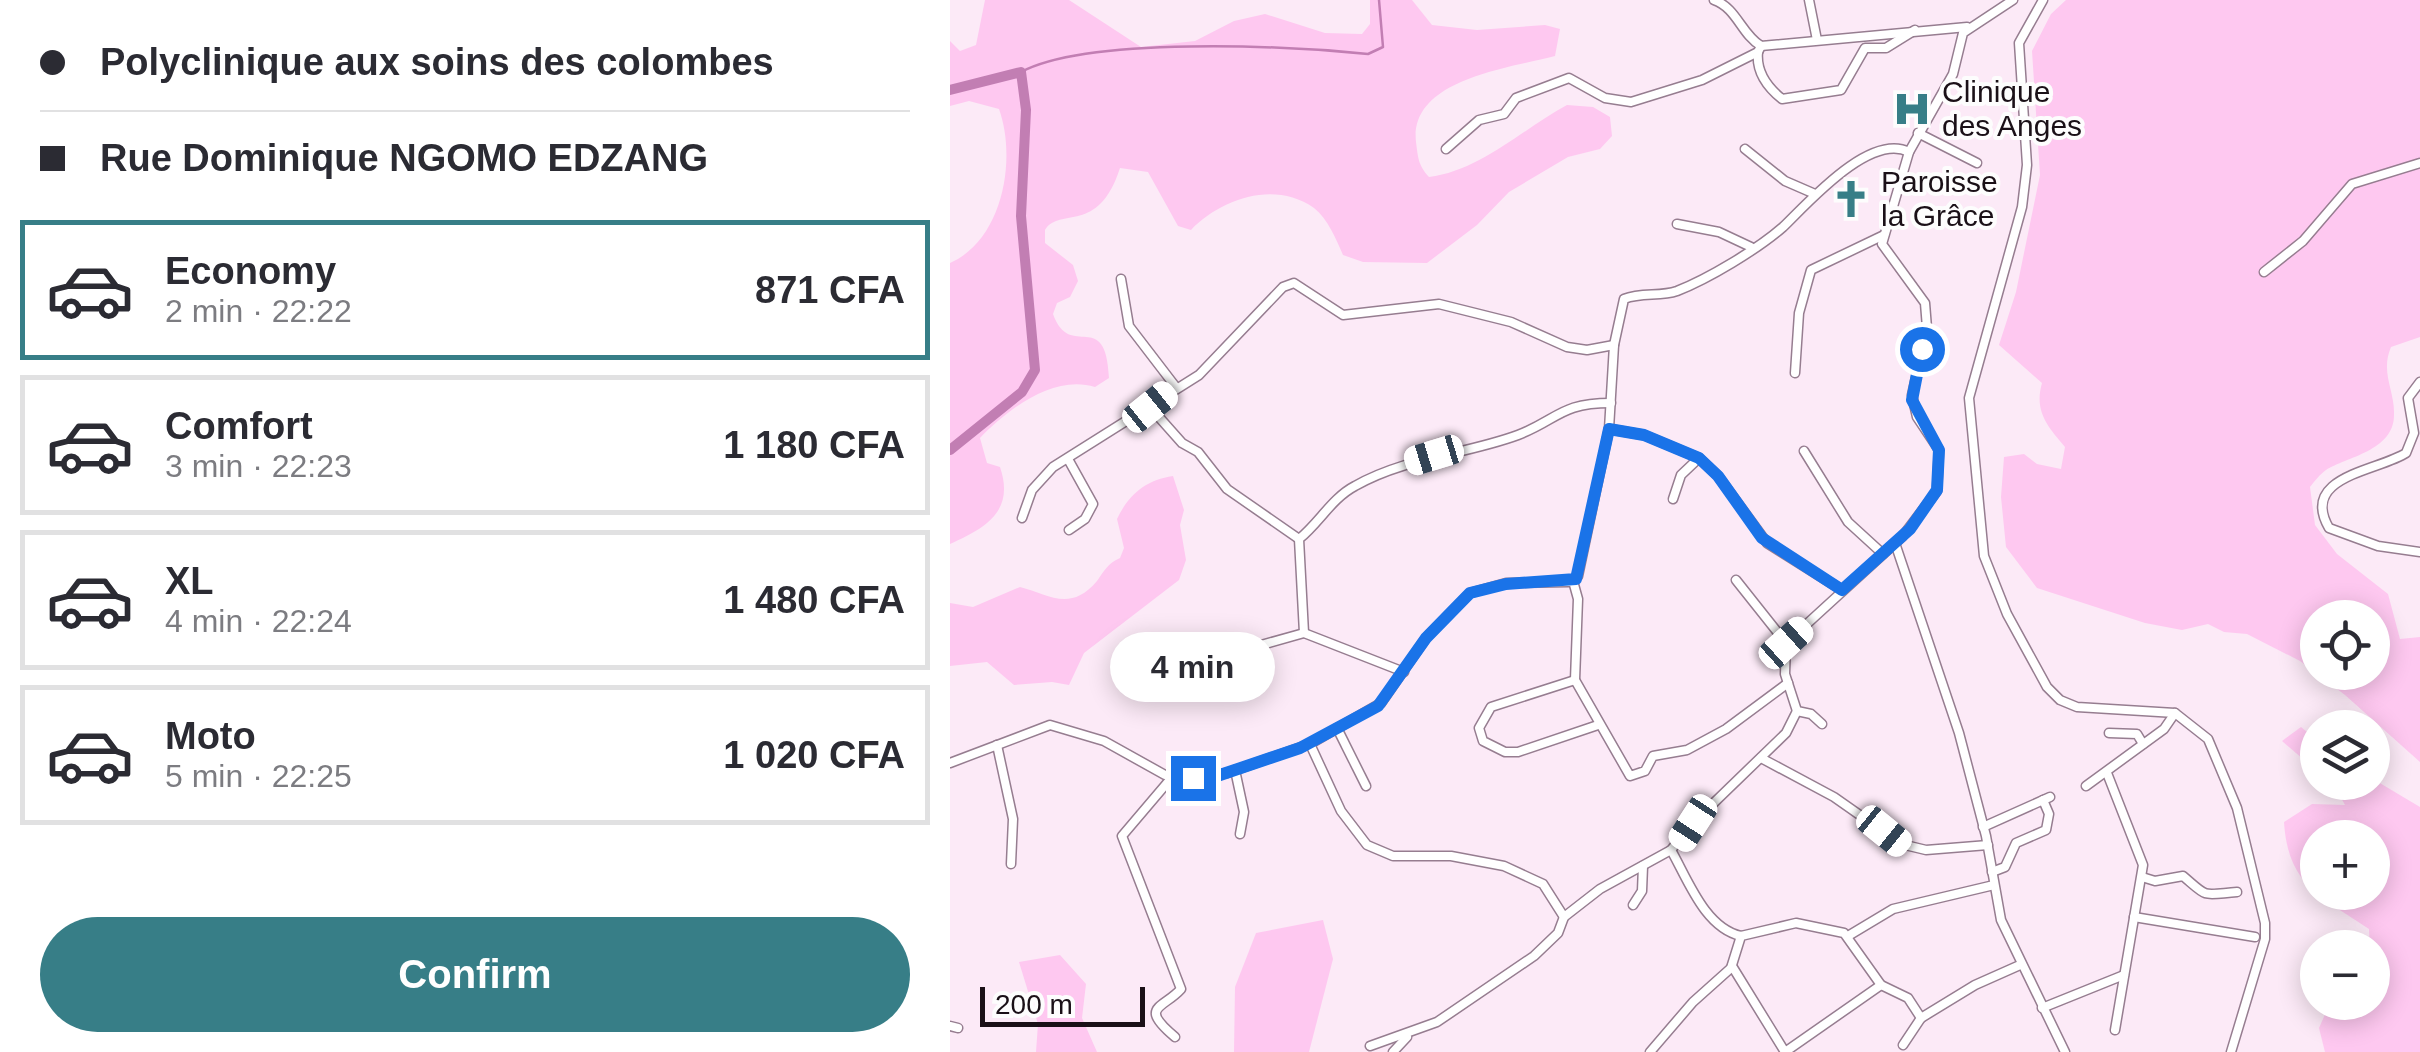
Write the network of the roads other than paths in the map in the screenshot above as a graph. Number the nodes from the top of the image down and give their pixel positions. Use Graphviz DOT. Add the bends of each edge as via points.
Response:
graph roads {
  1 [pos="1714,0"];
  2 [pos="1809,0"];
  3 [pos="2013,0"];
  4 [pos="2043,0"];
  5 [pos="1967,28"];
  6 [pos="1914,30"];
  7 [pos="1817,40"];
  8 [pos="1759,49"];
  9 [pos="1918,133"];
  10 [pos="1446,149"];
  11 [pos="1745,150"];
  12 [pos="1909,152"];
  13 [pos="1977,163"];
  14 [pos="2420,164"];
  15 [pos="1814,194"];
  16 [pos="1677,224"];
  17 [pos="1884,234"];
  18 [pos="1752,248"];
  19 [pos="2264,272"];
  20 [pos="1120,279"];
  21 [pos="1614,346"];
  22 [pos="1795,373"];
  23 [pos="2420,382"];
  24 [pos="1176,386"];
  25 [pos="1611,403"];
  26 [pos="1150,407"];
  27 [pos="1609,429"];
  28 [pos="1804,451"];
  29 [pos="1699,458"];
  30 [pos="1068,459"];
  31 [pos="1672,499"];
  32 [pos="1022,518"];
  33 [pos="1284,528"];
  34 [pos="1069,530"];
  35 [pos="1308,532"];
  36 [pos="1299,539"];
  37 [pos="1895,544"];
  38 [pos="2420,552"];
  39 [pos="1883,554"];
  40 [pos="1736,580"];
  41 [pos="1573,581"];
  42 [pos="1842,590"];
  43 [pos="1304,632"];
  44 [pos="1786,643"];
  45 [pos="1145,659"];
  46 [pos="1404,672"];
  47 [pos="1574,680"];
  48 [pos="1788,683"];
  49 [pos="1797,710"];
  50 [pos="2175,713"];
  51 [pos="1822,724"];
  52 [pos="1598,725"];
  53 [pos="1336,728"];
  54 [pos="2110,733"];
  55 [pos="1310,744"];
  56 [pos="2143,744"];
  57 [pos="997,745"];
  58 [pos="1761,758"];
  59 [pos="950,763"];
  60 [pos="1236,770"];
  61 [pos="2107,774"];
  62 [pos="1173,776"];
  63 [pos="1366,786"];
  64 [pos="2086,786"];
  65 [pos="1984,827"];
  66 [pos="1240,834"];
  67 [pos="1988,845"];
  68 [pos="1672,850"];
  69 [pos="1011,864"];
  70 [pos="1642,866"];
  71 [pos="1992,872"];
  72 [pos="2142,877"];
  73 [pos="1994,885"];
  74 [pos="2237,892"];
  75 [pos="1633,905"];
  76 [pos="2134,916"];
  77 [pos="1564,918"];
  78 [pos="1741,936"];
  79 [pos="1848,936"];
  80 [pos="2255,937"];
  81 [pos="1732,966"];
  82 [pos="2020,966"];
  83 [pos="2124,975"];
  84 [pos="1882,985"];
  85 [pos="2042,1008"];
  86 [pos="1921,1018"];
  87 [pos="2114,1030"];
  88 [pos="1410,1034"];
  89 [pos="1174,1037"];
  90 [pos="1903,1045"];
  91 [pos="1370,1046"];
  92 [pos="1393,1052"];
  93 [pos="1650,1052"];
  94 [pos="2065,1052"];
  95 [pos="2231,1052"];
  1 -- 8 [label="street"];
  2 -- 7 [label="street"];
  3 -- 5 [label="street"];
  4 -- 50 [label="street" via="2019,44 2027,165 2022,207 1968,398 1984,556 2008,614 2060,700"];
  5 -- 6 [label="street"];
  5 -- 9 [label="street" via="1953,74"];
  6 -- 7 [label="street"];
  6 -- 8 [label="street" via="1897,44 1865,48 1841,90 1821,96 1782,99 1761,73"];
  7 -- 8 [label="street"];
  8 -- 10 [label="street" via="1702,80 1630,102 1605,98 1568,78 1516,98 1504,114 1480,120"];
  9 -- 12 [label="street"];
  9 -- 13 [label="street"];
  11 -- 15 [label="street" via="1785,182"];
  12 -- 15 [label="street" via="1896,148 1862,159"];
  12 -- 17 [label="street"];
  14 -- 19 [label="street" via="2352,184 2303,241"];
  15 -- 18 [label="street"];
  16 -- 18 [label="street" via="1719,232"];
  17 -- 22 [label="street" via="1812,270 1799,313"];
  17 -- 37 [label="street" via="1884,250 1924,304 1912,400 1940,456 1934,498"];
  18 -- 21 [label="street" via="1676,292 1624,300"];
  20 -- 24 [label="street" via="1128,326"];
  21 -- 24 [label="street" via="1567,347 1511,322 1439,304 1343,315 1294,283 1199,375"];
  21 -- 25 [label="street"];
  23 -- 38 [label="street" via="2408,398 2414,433 2406,453 2337,481 2323,508 2330,528 2346,537"];
  24 -- 26 [label="street"];
  25 -- 27 [label="street"];
  25 -- 35 [label="street" via="1562,409 1519,434 1434,455 1353,486"];
  26 -- 30 [label="street"];
  26 -- 33 [label="street" via="1228,490"];
  27 -- 29 [label="street" via="1644,435"];
  27 -- 41 [label="street"];
  28 -- 39 [label="street" via="1848,522"];
  29 -- 31 [label="street" via="1681,475"];
  29 -- 42 [label="street" via="1762,538"];
  30 -- 32 [label="street" via="1032,490"];
  30 -- 34 [label="street" via="1093,504"];
  33 -- 35 [label="street"];
  33 -- 36 [label="street"];
  35 -- 36 [label="street"];
  36 -- 43 [label="street"];
  37 -- 39 [label="street"];
  37 -- 65 [label="street"];
  39 -- 42 [label="street"];
  40 -- 44 [label="street"];
  41 -- 46 [label="street" via="1470,593 1435,626"];
  41 -- 47 [label="street"];
  42 -- 44 [label="street"];
  43 -- 45 [label="street" via="1247,648"];
  43 -- 46 [label="street"];
  44 -- 48 [label="street"];
  46 -- 53 [label="street" via="1381,703"];
  47 -- 52 [label="street"];
  47 -- 52 [label="street" via="1491,707 1480,728 1483,741 1518,752"];
  48 -- 49 [label="street"];
  48 -- 52 [label="street" via="1687,750 1654,756 1638,775 1630,776"];
  49 -- 51 [label="street"];
  49 -- 58 [label="street"];
  50 -- 56 [label="street"];
  50 -- 95 [label="street" via="2202,732 2220,762 2265,923"];
  53 -- 55 [label="street"];
  53 -- 63 [label="street"];
  54 -- 56 [label="street" via="2138,734"];
  55 -- 60 [label="street"];
  55 -- 77 [label="street" via="1341,811 1367,845 1393,856 1450,856 1504,866 1543,884"];
  56 -- 61 [label="street"];
  57 -- 59 [label="street"];
  57 -- 62 [label="street" via="1055,726 1104,741"];
  57 -- 69 [label="street" via="1013,819"];
  58 -- 67 [label="street" via="1834,797 1900,844 1926,850"];
  58 -- 68 [label="street"];
  60 -- 62 [label="street"];
  60 -- 66 [label="street" via="1244,812"];
  61 -- 64 [label="street"];
  61 -- 72 [label="street" via="2139,851"];
  62 -- 89 [label="street" via="1122,836 1181,988 1155,1012"];
  65 -- 67 [label="street"];
  65 -- 71 [label="street" via="2046,798 2046,830 2016,843 2004,867"];
  67 -- 71 [label="street"];
  68 -- 70 [label="street"];
  68 -- 78 [label="street" via="1713,920"];
  70 -- 75 [label="street" via="1642,891"];
  70 -- 77 [label="street"];
  71 -- 73 [label="street"];
  72 -- 74 [label="street" via="2183,876 2205,895"];
  72 -- 76 [label="street"];
  73 -- 79 [label="street" via="1893,909"];
  73 -- 82 [label="street"];
  76 -- 80 [label="street"];
  76 -- 83 [label="street"];
  77 -- 88 [label="street" via="1558,934 1534,956"];
  78 -- 79 [label="street" via="1796,923"];
  78 -- 81 [label="street"];
  79 -- 84 [label="street"];
  81 -- 84 [label="street" via="1785,1052"];
  81 -- 93 [label="street"];
  82 -- 85 [label="street"];
  82 -- 86 [label="street"];
  83 -- 85 [label="street"];
  83 -- 87 [label="street"];
  84 -- 86 [label="street" via="1908,998"];
  85 -- 94 [label="street"];
  86 -- 90 [label="street"];
  88 -- 91 [label="street"];
  88 -- 92 [label="street"];
}
